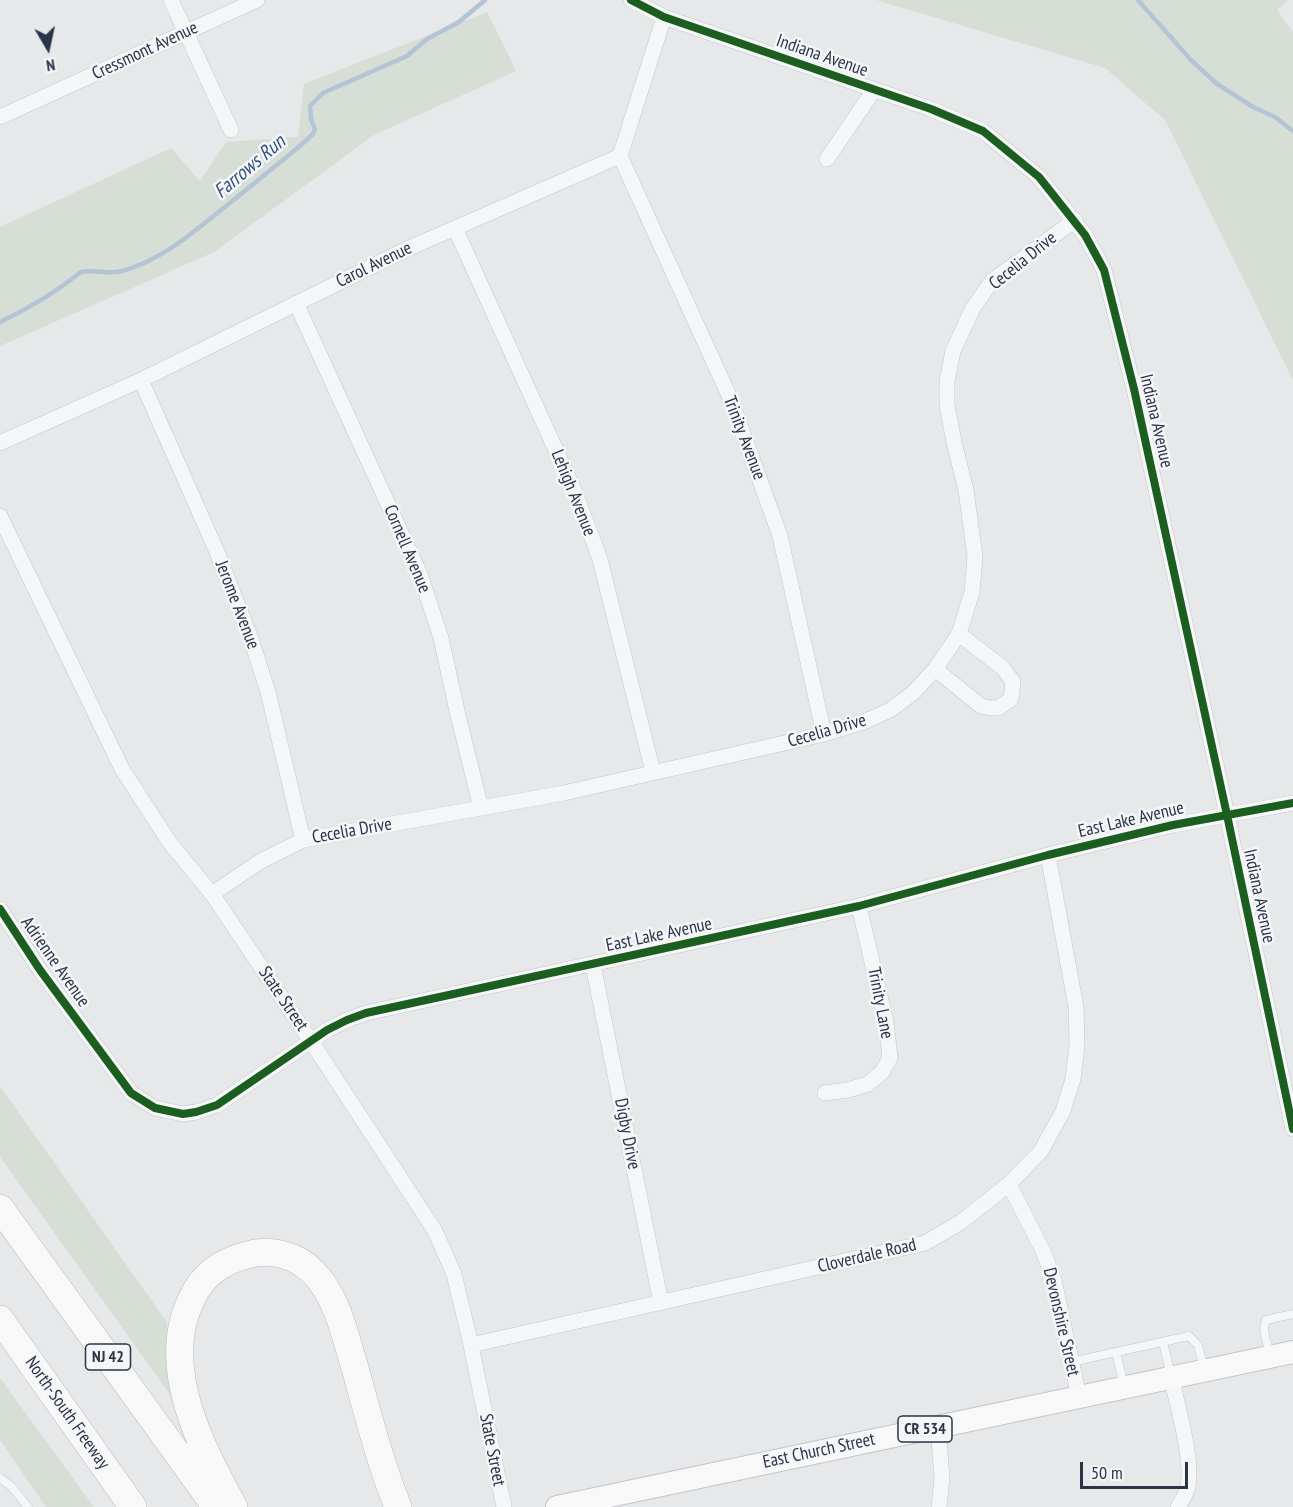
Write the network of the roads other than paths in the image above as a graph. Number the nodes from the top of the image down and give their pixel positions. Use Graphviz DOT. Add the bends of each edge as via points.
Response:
graph roads {
  1 [pos="171,0"];
  2 [pos="257,0"];
  3 [pos="631,0"];
  4 [pos="664,17"];
  5 [pos="186,32"];
  6 [pos="874,90"];
  7 [pos="0,117"];
  8 [pos="231,130"];
  9 [pos="620,156"];
  10 [pos="827,159"];
  11 [pos="1075,220"];
  12 [pos="455,228"];
  13 [pos="296,303"];
  14 [pos="141,380"];
  15 [pos="0,443"];
  16 [pos="0,516"];
  17 [pos="959,634"];
  18 [pos="934,669"];
  19 [pos="824,734"];
  20 [pos="653,772"];
  21 [pos="1293,803"];
  22 [pos="481,808"];
  23 [pos="1227,815"];
  24 [pos="303,840"];
  25 [pos="1048,855"];
  26 [pos="212,894"];
  27 [pos="860,906"];
  28 [pos="0,909"];
  29 [pos="593,965"];
  30 [pos="85,1031"];
  31 [pos="311,1041"];
  32 [pos="825,1093"];
  33 [pos="1293,1129"];
  34 [pos="1009,1184"];
  35 [pos="0,1208"];
  36 [pos="661,1303"];
  37 [pos="1293,1314"];
  38 [pos="0,1319"];
  39 [pos="1163,1342"];
  40 [pos="471,1345"];
  41 [pos="1116,1352"];
  42 [pos="1293,1352"];
  43 [pos="1270,1357"];
  44 [pos="1071,1362"];
  45 [pos="1204,1371"];
  46 [pos="1171,1377"];
  47 [pos="1124,1387"];
  48 [pos="1078,1397"];
  49 [pos="938,1426"];
  50 [pos="0,1478"];
  51 [pos="28,1507"];
  52 [pos="133,1507"];
  53 [pos="216,1507"];
  54 [pos="234,1507"];
  55 [pos="385,1507"];
  56 [pos="504,1507"];
  57 [pos="557,1507"];
  58 [pos="939,1507"];
  59 [pos="1178,1507"];
  1 -- 5 [label="street"];
  2 -- 5 [label="street, Cressmont Avenue"];
  3 -- 4 [label="street, Indiana Avenue"];
  4 -- 6 [label="street, Indiana Avenue"];
  4 -- 9 [label="street"];
  5 -- 7 [label="street, Cressmont Avenue"];
  5 -- 8 [label="street"];
  6 -- 10 [label="street"];
  6 -- 11 [label="street, Indiana Avenue" via="983,131 1039,177"];
  9 -- 12 [label="street, Carol Avenue"];
  9 -- 19 [label="street, Trinity Avenue" via="731,400 780,536"];
  11 -- 17 [label="street, Cecelia Drive" via="992,281 972,308 953,351 947,405 966,490 975,557 972,592"];
  11 -- 23 [label="street, Indiana Avenue" via="1104,270 1134,389"];
  12 -- 13 [label="street, Carol Avenue"];
  12 -- 20 [label="street, Lehigh Avenue" via="574,490 600,559"];
  13 -- 14 [label="street, Carol Avenue"];
  13 -- 22 [label="street, Cornell Avenue" via="420,574 441,638"];
  14 -- 15 [label="street, Carol Avenue"];
  14 -- 24 [label="street, Jerome Avenue" via="251,639 268,692"];
  16 -- 26 [label="street, State Street" via="122,769 170,843"];
  17 -- 18 [label="street, Cecelia Drive"];
  17 -- 18 [label="street" via="1003,668 1012,682 1011,699 998,708 981,706"];
  18 -- 19 [label="street, Cecelia Drive" via="913,693 890,710"];
  19 -- 20 [label="street, Cecelia Drive"];
  20 -- 22 [label="street, Cecelia Drive"];
  21 -- 23 [label="street, East Lake Avenue"];
  22 -- 24 [label="street, Cecelia Drive"];
  23 -- 25 [label="street, East Lake Avenue"];
  23 -- 33 [label="street, Indiana Avenue"];
  24 -- 26 [label="street, Cecelia Drive" via="261,861"];
  25 -- 27 [label="street, East Lake Avenue"];
  25 -- 34 [label="street, Cloverdale Road" via="1076,1007 1073,1079 1063,1111 1041,1151"];
  26 -- 31 [label="street, State Street"];
  27 -- 29 [label="street, East Lake Avenue"];
  27 -- 32 [label="street, Trinity Lane" via="886,1022 890,1058 868,1084"];
  28 -- 30 [label="street, Adrienne Avenue"];
  29 -- 31 [label="street, East Lake Avenue" via="366,1013"];
  29 -- 36 [label="street, Digby Drive"];
  30 -- 31 [label="street, East Lake Avenue" via="131,1093 155,1108 183,1114 217,1105"];
  31 -- 40 [label="street, State Street" via="435,1232 454,1274"];
  34 -- 36 [label="street, Cloverdale Road" via="961,1222 925,1243"];
  34 -- 44 [label="street, Devonshire Street" via="1054,1280"];
  35 -- 53 [label="highway, NJ 42"];
  36 -- 40 [label="street, Cloverdale Road"];
  37 -- 43 [label="lane" via="1266,1320"];
  38 -- 52 [label="highway, North-South Freeway"];
  39 -- 41 [label="lane"];
  39 -- 45 [label="lane" via="1189,1336 1198,1345"];
  39 -- 46 [label="lane"];
  40 -- 56 [label="street, State Street"];
  41 -- 44 [label="lane"];
  41 -- 47 [label="lane"];
  42 -- 43 [label="main road, East Church Street / CR 534"];
  43 -- 45 [label="main road, East Church Street / CR 534"];
  44 -- 48 [label="street, Devonshire Street"];
  45 -- 46 [label="main road, East Church Street / CR 534"];
  46 -- 47 [label="main road, East Church Street / CR 534"];
  46 -- 59 [label="street" via="1189,1478"];
  47 -- 48 [label="main road, East Church Street / CR 534"];
  48 -- 49 [label="main road, East Church Street / CR 534"];
  49 -- 57 [label="main road, East Church Street / CR 534"];
  49 -- 58 [label="street" via="942,1478"];
  50 -- 51 [label="lane"];
  54 -- 55 [label="highway" via="191,1415 181,1376 180,1342 186,1309 196,1288 211,1271 231,1260 268,1252 303,1263 329,1292 385,1472"];
}
